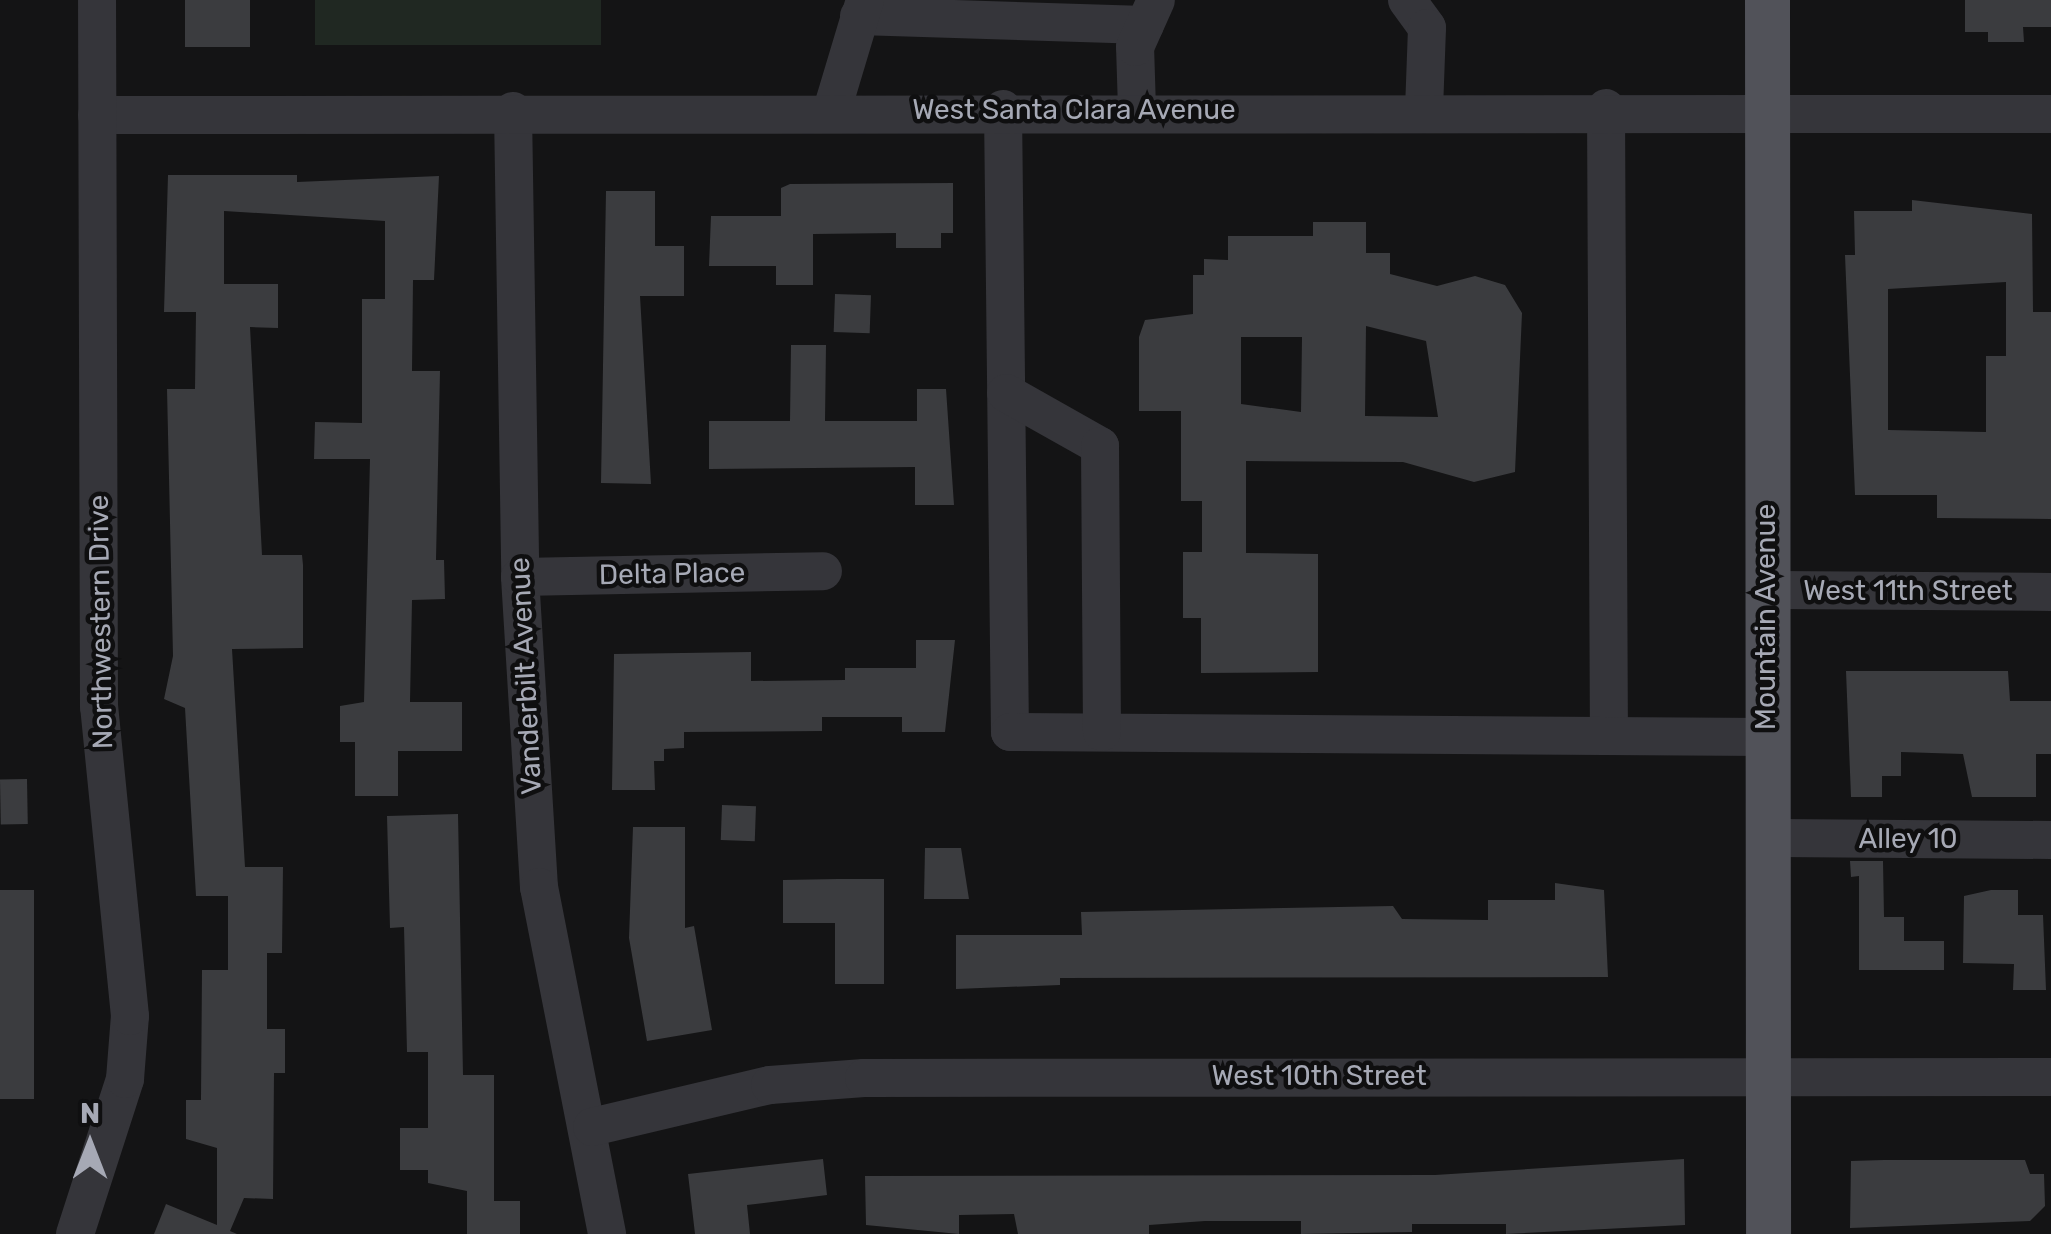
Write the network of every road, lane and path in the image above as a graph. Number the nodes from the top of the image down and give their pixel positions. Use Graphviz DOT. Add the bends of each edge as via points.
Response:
graph roads {
  1 [pos="96,0"];
  2 [pos="1407,0"];
  3 [pos="1767,0"];
  4 [pos="862,8"];
  5 [pos="1150,13"];
  6 [pos="1606,108"];
  7 [pos="1424,109"];
  8 [pos="513,110"];
  9 [pos="832,110"];
  10 [pos="1003,110"];
  11 [pos="1137,110"];
  12 [pos="1767,110"];
  13 [pos="2051,114"];
  14 [pos="97,116"];
  15 [pos="1006,393"];
  16 [pos="823,572"];
  17 [pos="520,577"];
  18 [pos="1766,590"];
  19 [pos="2051,592"];
  20 [pos="1102,732"];
  21 [pos="1609,736"];
  22 [pos="1766,737"];
  23 [pos="1766,838"];
  24 [pos="2051,840"];
  25 [pos="1764,1074"];
  26 [pos="2051,1077"];
  27 [pos="592,1127"];
  28 [pos="75,1234"];
  29 [pos="607,1234"];
  30 [pos="1768,1234"];
  1 -- 14 [label="street, Northwestern Drive"];
  2 -- 7 [label="street" via="1427,28"];
  3 -- 12 [label="main road, Mountain Avenue"];
  4 -- 5 [label="street"];
  4 -- 9 [label="street"];
  5 -- 11 [label="street" via="1136,47"];
  6 -- 7 [label="street, West Santa Clara Avenue"];
  6 -- 12 [label="street, West Santa Clara Avenue"];
  6 -- 21 [label="street"];
  7 -- 11 [label="street, West Santa Clara Avenue"];
  8 -- 9 [label="street, West Santa Clara Avenue"];
  8 -- 14 [label="street, West Santa Clara Avenue"];
  8 -- 17 [label="street, Vanderbilt Avenue"];
  9 -- 10 [label="street, West Santa Clara Avenue"];
  10 -- 11 [label="street, West Santa Clara Avenue"];
  10 -- 15 [label="street"];
  12 -- 13 [label="street, West Santa Clara Avenue"];
  12 -- 18 [label="main road, Mountain Avenue"];
  14 -- 28 [label="street, Northwestern Drive" via="99,707 130,1016 125,1080"];
  15 -- 20 [label="street" via="1100,446"];
  15 -- 20 [label="street" via="1010,732"];
  16 -- 17 [label="street, Delta Place"];
  17 -- 27 [label="street, Vanderbilt Avenue" via="539,888"];
  18 -- 19 [label="street, West 11th Street"];
  18 -- 22 [label="main road, Mountain Avenue"];
  20 -- 21 [label="street"];
  21 -- 22 [label="street"];
  22 -- 23 [label="main road, Mountain Avenue"];
  23 -- 24 [label="street, Alley 10"];
  23 -- 25 [label="main road, Mountain Avenue"];
  25 -- 26 [label="street, West 10th Street"];
  25 -- 27 [label="street, West 10th Street" via="864,1078 770,1085"];
  25 -- 30 [label="main road, Mountain Avenue"];
  27 -- 29 [label="street, Vanderbilt Avenue"];
}
